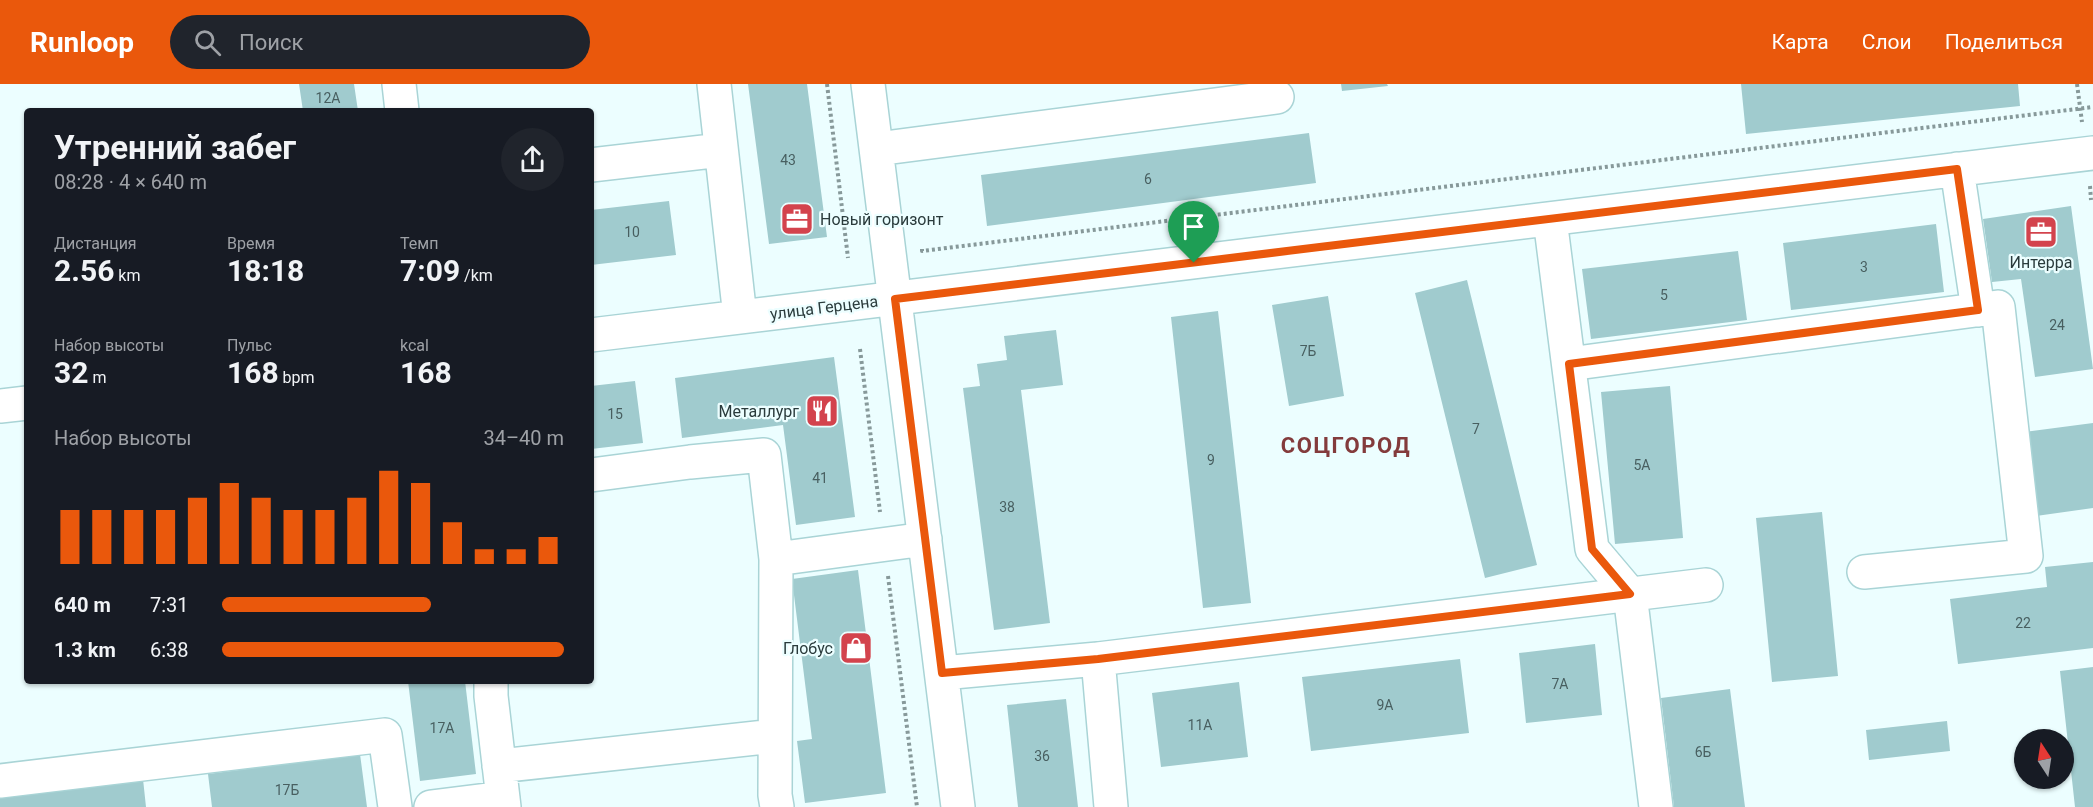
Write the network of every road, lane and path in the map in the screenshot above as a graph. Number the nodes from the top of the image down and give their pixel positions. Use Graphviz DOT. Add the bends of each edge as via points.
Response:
graph roads {
  1 [pos="399,84"];
  2 [pos="714,84"];
  3 [pos="827,84"];
  4 [pos="868,84"];
  5 [pos="2077,84"];
  6 [pos="1277,97"];
  7 [pos="2093,107"];
  8 [pos="402,108"];
  9 [pos="2080,108"];
  10 [pos="877,149"];
  11 [pos="721,150"];
  12 [pos="2093,153"];
  13 [pos="594,165"];
  14 [pos="1957,169"];
  15 [pos="1550,219"];
  16 [pos="922,251"];
  17 [pos="848,258"];
  18 [pos="895,299"];
  19 [pos="1978,310"];
  20 [pos="740,317"];
  21 [pos="594,335"];
  22 [pos="1569,364"];
  23 [pos="24,403"];
  24 [pos="0,406"];
  25 [pos="594,475"];
  26 [pos="925,539"];
  27 [pos="776,559"];
  28 [pos="1864,572"];
  29 [pos="1706,585"];
  30 [pos="1630,594"];
  31 [pos="1098,659"];
  32 [pos="942,673"];
  33 [pos="491,684"];
  34 [pos="775,736"];
  35 [pos="499,766"];
  36 [pos="0,781"];
  37 [pos="503,802"];
  38 [pos="395,807"];
  39 [pos="431,807"];
  40 [pos="777,807"];
  41 [pos="958,807"];
  42 [pos="1111,807"];
  43 [pos="1656,807"];
  1 -- 8 [label="street"];
  2 -- 11 [label="street"];
  3 -- 17 [label="path"];
  4 -- 10 [label="street"];
  5 -- 9 [label="path"];
  6 -- 10 [label="street"];
  7 -- 9 [label="path"];
  9 -- 16 [label="path"];
  10 -- 18 [label="street"];
  11 -- 13 [label="street"];
  11 -- 20 [label="street"];
  12 -- 14 [label="street, улица Герцена"];
  14 -- 15 [label="street, улица Герцена"];
  14 -- 19 [label="street"];
  15 -- 18 [label="street, улица Герцена"];
  15 -- 22 [label="street"];
  18 -- 20 [label="street, улица Герцена"];
  18 -- 26 [label="street"];
  19 -- 22 [label="street"];
  19 -- 28 [label="street" via="1998,307 2026,556"];
  20 -- 21 [label="street, улица Герцена"];
  22 -- 30 [label="street" via="1592,549"];
  23 -- 24 [label="street"];
  25 -- 27 [label="street" via="764,455"];
  26 -- 27 [label="street"];
  26 -- 32 [label="street"];
  27 -- 34 [label="street"];
  29 -- 30 [label="street"];
  30 -- 31 [label="street"];
  30 -- 43 [label="street"];
  31 -- 32 [label="street"];
  31 -- 42 [label="street"];
  32 -- 41 [label="street"];
  33 -- 35 [label="street"];
  34 -- 35 [label="street"];
  34 -- 40 [label="street"];
  35 -- 37 [label="street"];
  36 -- 38 [label="street" via="385,735"];
  37 -- 39 [label="street"];
}
